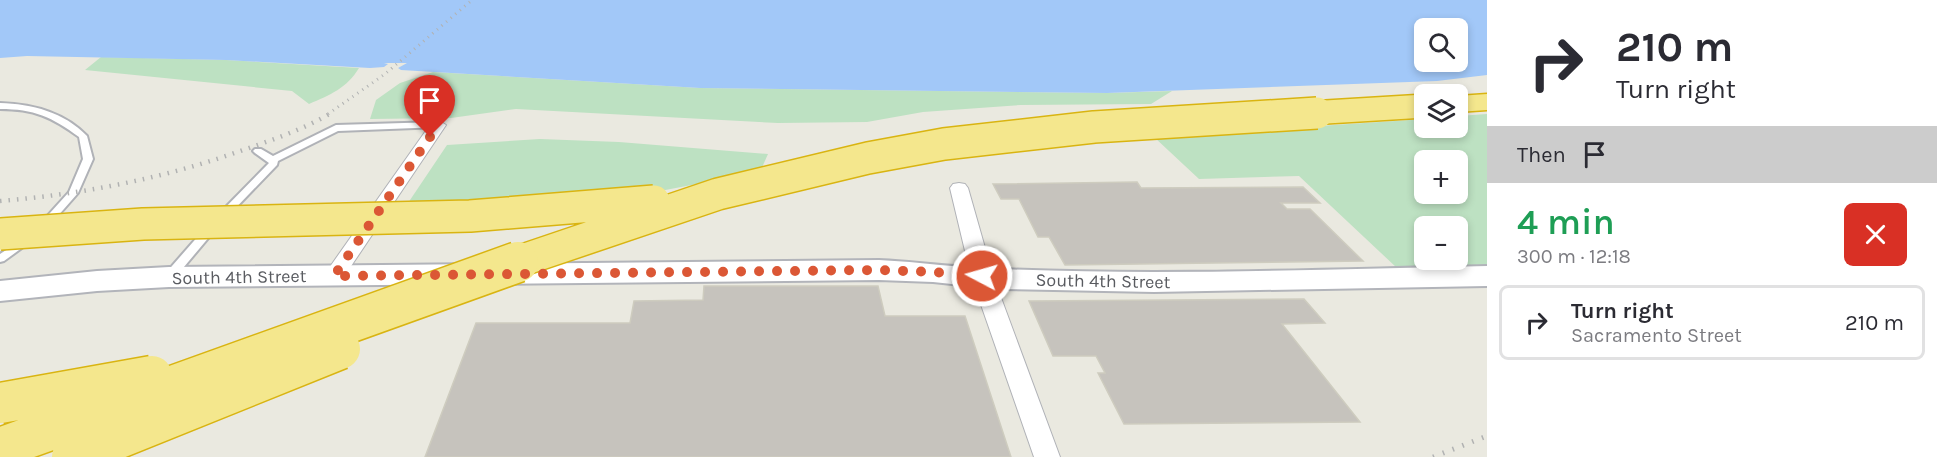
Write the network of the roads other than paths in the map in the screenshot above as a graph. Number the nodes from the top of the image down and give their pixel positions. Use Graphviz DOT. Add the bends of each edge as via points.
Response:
graph roads {
  1 [pos="1487,102"];
  2 [pos="1468,103"];
  3 [pos="0,106"];
  4 [pos="1414,108"];
  5 [pos="1414,108"];
  6 [pos="438,125"];
  7 [pos="258,151"];
  8 [pos="273,159"];
  9 [pos="960,188"];
  10 [pos="718,194"];
  11 [pos="6,242"];
  12 [pos="0,243"];
  13 [pos="0,259"];
  14 [pos="334,276"];
  15 [pos="982,276"];
  16 [pos="1487,276"];
  17 [pos="169,278"];
  18 [pos="0,291"];
  19 [pos="407,322"];
  20 [pos="0,403"];
  21 [pos="0,448"];
  22 [pos="72,457"];
  23 [pos="1047,457"];
  1 -- 2 [label="highway"];
  3 -- 11 [label="lane" via="28,106 60,119 83,136 88,159 73,193 55,216"];
  4 -- 10 [label="highway, bridge" via="1014,134 868,158"];
  5 -- 19 [label="highway, bridge" via="1071,129 943,144 866,158 724,202"];
  6 -- 8 [label="lane" via="336,128"];
  6 -- 14 [label="street"];
  7 -- 8 [label="lane"];
  8 -- 17 [label="lane" via="274,163"];
  9 -- 15 [label="street"];
  10 -- 11 [label="highway, bridge" via="524,214 408,220 133,224"];
  10 -- 21 [label="highway, bridge" via="470,278"];
  11 -- 12 [label="lane"];
  11 -- 13 [label="lane"];
  14 -- 15 [label="main road, South 4th Street" via="879,270"];
  14 -- 17 [label="main road, South 4th Street"];
  15 -- 16 [label="main road, South 4th Street" via="1154,282"];
  15 -- 23 [label="street"];
  17 -- 18 [label="main road, South 4th Street"];
  19 -- 20 [label="highway, bridge" via="168,373"];
  19 -- 22 [label="highway, bridge"];
}
